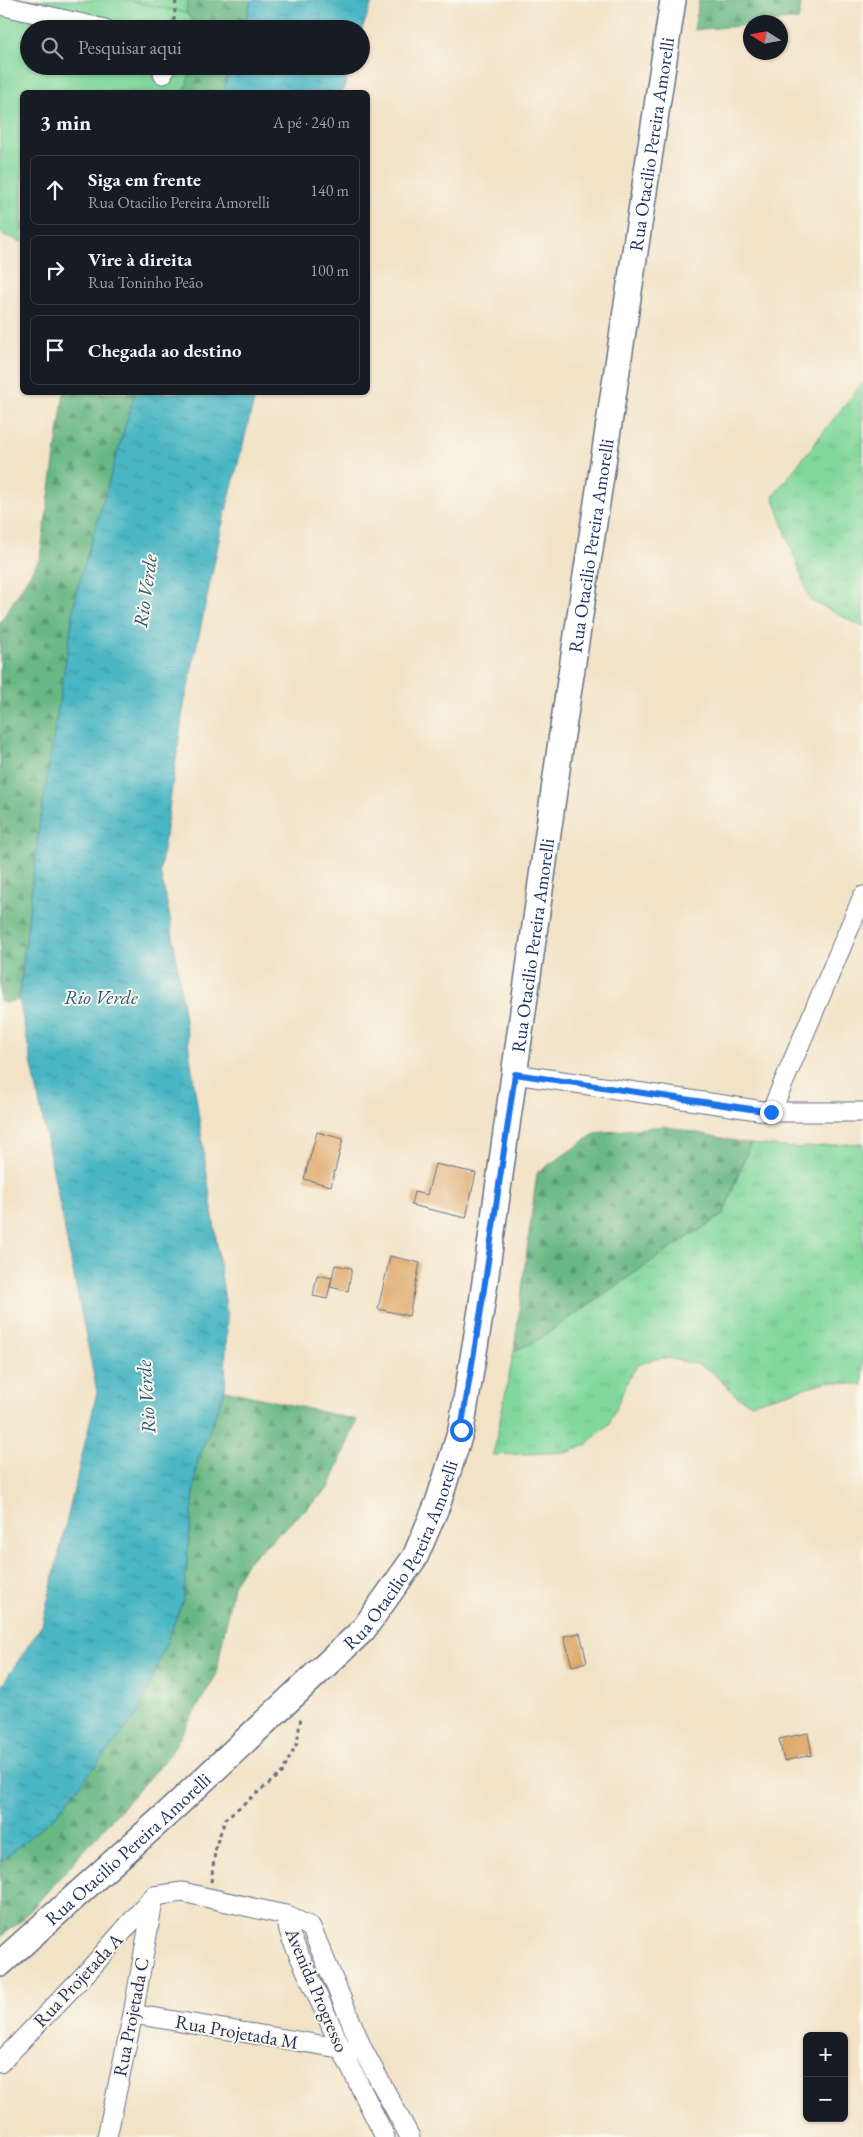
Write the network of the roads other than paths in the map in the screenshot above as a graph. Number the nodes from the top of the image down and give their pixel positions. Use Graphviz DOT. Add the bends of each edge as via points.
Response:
graph roads {
  1 [pos="673,0"];
  2 [pos="0,5"];
  3 [pos="65,20"];
  4 [pos="863,896"];
  5 [pos="515,1074"];
  6 [pos="771,1112"];
  7 [pos="863,1112"];
  8 [pos="154,1896"];
  9 [pos="285,1915"];
  10 [pos="3,1964"];
  11 [pos="132,2014"];
  12 [pos="342,2050"];
  13 [pos="363,2050"];
  14 [pos="0,2063"];
  15 [pos="107,2137"];
  16 [pos="385,2137"];
  17 [pos="410,2137"];
  1 -- 5 [label="main road, Rua Otacilio Pereira Amorelli" via="561,740"];
  2 -- 3 [label="street"];
  4 -- 6 [label="street"];
  5 -- 6 [label="street"];
  5 -- 10 [label="main road, Rua Otacilio Pereira Amorelli" via="461,1430 438,1503 415,1557 363,1630"];
  6 -- 7 [label="street"];
  8 -- 9 [label="street" via="182,1892"];
  8 -- 11 [label="street, Rua Projetada C"];
  8 -- 14 [label="street, Rua Projetada A"];
  9 -- 12 [label="street, Avenida Progresso" via="291,1937"];
  9 -- 13 [label="street, Avenida Progresso" via="311,1928"];
  11 -- 12 [label="street, Rua Projetada M"];
  11 -- 15 [label="street, Rua Projetada C"];
  12 -- 13 [label="street, Rua Projetada M"];
  12 -- 16 [label="street, Avenida Progresso"];
  13 -- 17 [label="street, Avenida Progresso"];
}
